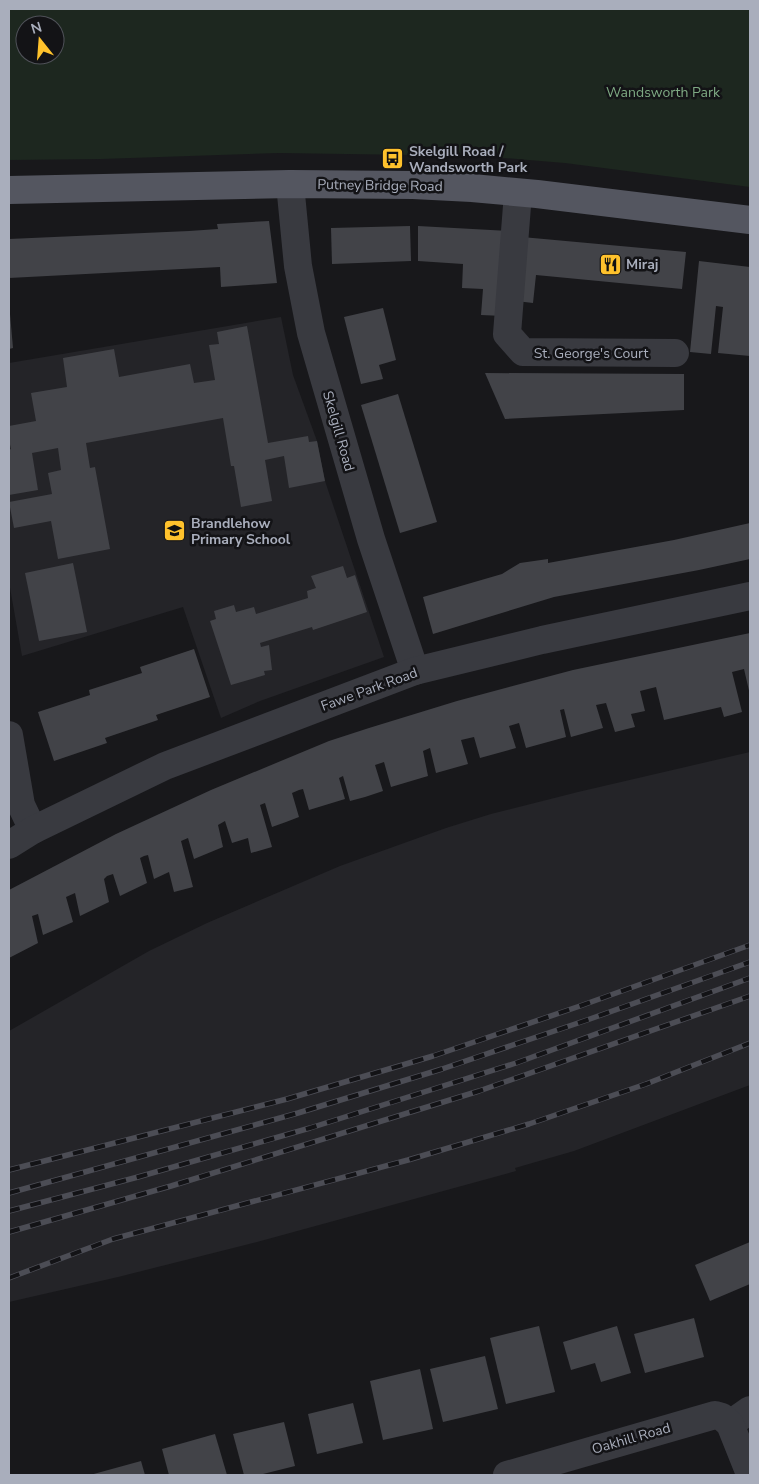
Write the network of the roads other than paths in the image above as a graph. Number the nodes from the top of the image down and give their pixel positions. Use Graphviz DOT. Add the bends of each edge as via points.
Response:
graph roads {
  1 [pos="290,184"];
  2 [pos="9,190"];
  3 [pos="518,193"];
  4 [pos="750,220"];
  5 [pos="675,353"];
  6 [pos="750,596"];
  7 [pos="415,671"];
  8 [pos="9,735"];
  9 [pos="33,830"];
  10 [pos="9,844"];
  11 [pos="740,1417"];
  12 [pos="750,1474"];
  13 [pos="507,1475"];
  1 -- 2 [label="main road, Putney Bridge Road"];
  1 -- 3 [label="main road, Putney Bridge Road" via="412,185"];
  1 -- 7 [label="street, Skelgill Road" via="298,266 310,333 371,539"];
  3 -- 4 [label="main road, Putney Bridge Road"];
  3 -- 5 [label="street, St. George's Court" via="507,334 522,352"];
  6 -- 7 [label="street, Fawe Park Road" via="542,640"];
  7 -- 9 [label="street, Fawe Park Road" via="165,766"];
  8 -- 9 [label="street" via="21,805"];
  9 -- 10 [label="street, Fawe Park Road"];
  11 -- 12 [label="street"];
  11 -- 13 [label="street, Oakhill Road" via="715,1415"];
}
